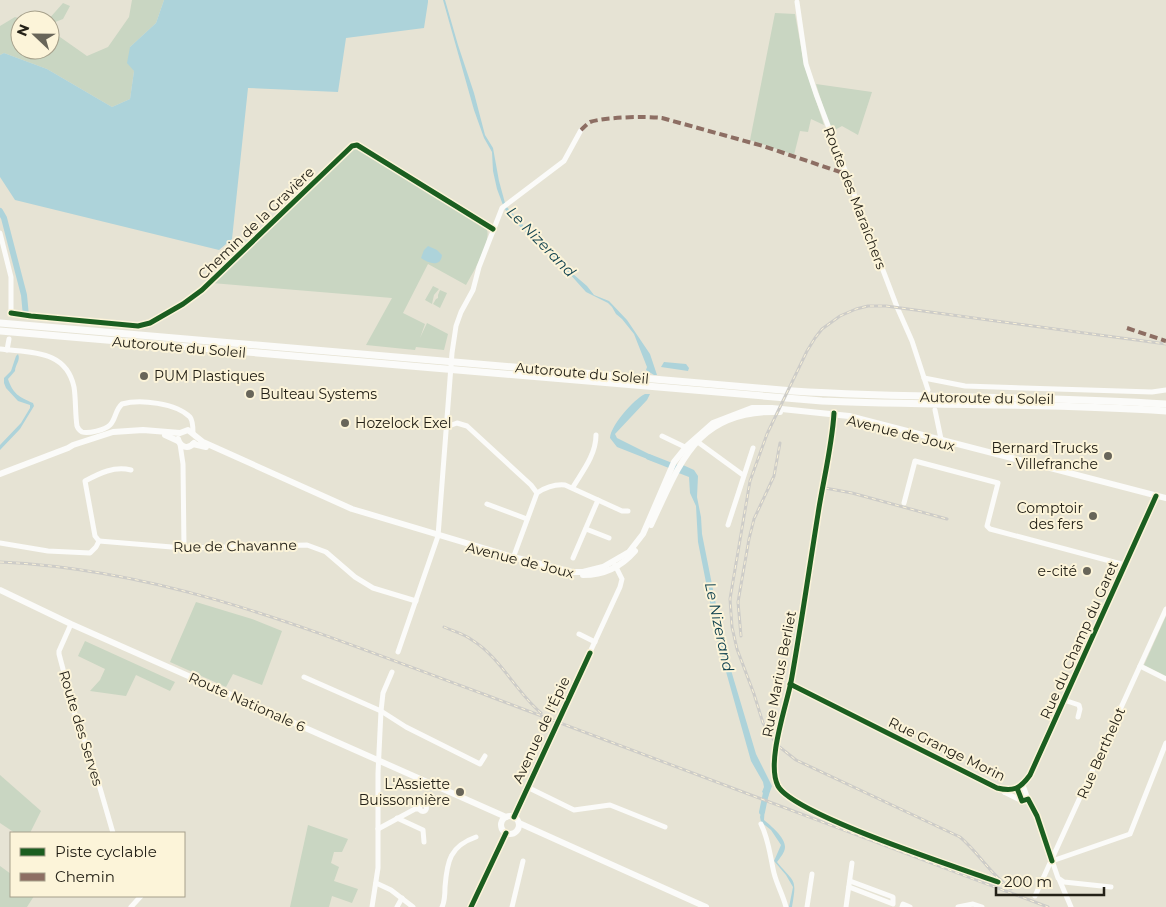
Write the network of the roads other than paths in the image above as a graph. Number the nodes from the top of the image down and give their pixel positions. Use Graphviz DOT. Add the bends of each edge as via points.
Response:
graph roads {
  1 [pos="797,2"];
  2 [pos="581,130"];
  3 [pos="493,230"];
  4 [pos="0,233"];
  5 [pos="0,323"];
  6 [pos="0,331"];
  7 [pos="9,339"];
  8 [pos="0,349"];
  9 [pos="7,350"];
  10 [pos="924,378"];
  11 [pos="928,390"];
  12 [pos="1166,390"];
  13 [pos="1166,404"];
  14 [pos="935,410"];
  15 [pos="1166,411"];
  16 [pos="184,414"];
  17 [pos="834,415"];
  18 [pos="446,427"];
  19 [pos="182,431"];
  20 [pos="194,434"];
  21 [pos="596,435"];
  22 [pos="662,436"];
  23 [pos="696,440"];
  24 [pos="940,441"];
  25 [pos="179,443"];
  26 [pos="190,446"];
  27 [pos="68,448"];
  28 [pos="752,448"];
  29 [pos="688,449"];
  30 [pos="183,464"];
  31 [pos="131,470"];
  32 [pos="0,474"];
  33 [pos="743,475"];
  34 [pos="573,487"];
  35 [pos="537,494"];
  36 [pos="1156,498"];
  37 [pos="598,500"];
  38 [pos="1166,500"];
  39 [pos="904,503"];
  40 [pos="487,504"];
  41 [pos="628,512"];
  42 [pos="527,519"];
  43 [pos="728,525"];
  44 [pos="586,529"];
  45 [pos="438,537"];
  46 [pos="609,538"];
  47 [pos="99,541"];
  48 [pos="0,543"];
  49 [pos="184,548"];
  50 [pos="573,558"];
  51 [pos="513,559"];
  52 [pos="614,565"];
  53 [pos="1125,565"];
  54 [pos="0,590"];
  55 [pos="416,601"];
  56 [pos="1166,609"];
  57 [pos="71,624"];
  58 [pos="579,634"];
  59 [pos="595,642"];
  60 [pos="398,652"];
  61 [pos="1140,666"];
  62 [pos="392,672"];
  63 [pos="304,677"];
  64 [pos="1166,679"];
  65 [pos="790,684"];
  66 [pos="1064,700"];
  67 [pos="381,711"];
  68 [pos="1078,717"];
  69 [pos="1166,743"];
  70 [pos="485,756"];
  71 [pos="378,760"];
  72 [pos="1023,785"];
  73 [pos="527,787"];
  74 [pos="997,788"];
  75 [pos="1017,788"];
  76 [pos="1028,799"];
  77 [pos="1022,801"];
  78 [pos="420,808"];
  79 [pos="397,818"];
  80 [pos="504,819"];
  81 [pos="517,823"];
  82 [pos="761,824"];
  83 [pos="665,827"];
  84 [pos="378,828"];
  85 [pos="113,832"];
  86 [pos="506,833"];
  87 [pos="476,837"];
  88 [pos="424,842"];
  89 [pos="523,861"];
  90 [pos="1052,862"];
  91 [pos="852,863"];
  92 [pos="812,874"];
  93 [pos="1058,878"];
  94 [pos="998,882"];
  95 [pos="376,884"];
  96 [pos="850,884"];
  97 [pos="1111,887"];
  98 [pos="1035,896"];
  99 [pos="140,897"];
  100 [pos="402,898"];
  101 [pos="895,905"];
  102 [pos="514,906"];
  103 [pos="131,907"];
  104 [pos="372,907"];
  105 [pos="397,907"];
  106 [pos="413,907"];
  107 [pos="442,907"];
  108 [pos="471,907"];
  109 [pos="706,907"];
  110 [pos="786,907"];
  111 [pos="808,907"];
  112 [pos="846,907"];
  113 [pos="902,907"];
  114 [pos="910,907"];
  115 [pos="958,907"];
  116 [pos="982,907"];
  117 [pos="1072,907"];
  1 -- 10 [label="street, Route des Maraîchers" via="803,48 813,86"];
  2 -- 3 [label="street" via="564,161 502,208"];
  3 -- 4 [label="street, Chemin de la Gravière" via="356,145 352,146 202,290 150,323 129,326 11,313 11,277"];
  3 -- 18 [label="street" via="473,290 456,326"];
  5 -- 13 [label="highway, Autoroute du Soleil" via="793,391"];
  6 -- 15 [label="highway, Autoroute du Soleil" via="796,399"];
  7 -- 9 [label="street"];
  8 -- 9 [label="street"];
  9 -- 16 [label="street" via="51,356 66,368 74,390 76,426 85,433 108,427 118,407 125,403 160,403"];
  10 -- 11 [label="street, Route des Maraîchers"];
  10 -- 12 [label="street" via="985,387"];
  14 -- 24 [label="street"];
  16 -- 19 [label="street" via="189,422"];
  16 -- 20 [label="street" via="191,419"];
  17 -- 23 [label="main road, Avenue de Joux" via="752,408 713,423"];
  17 -- 24 [label="main road, Avenue de Joux"];
  17 -- 65 [label="street, Rue Marius Berliet"];
  18 -- 35 [label="street" via="467,426"];
  18 -- 45 [label="street"];
  19 -- 20 [label="main road, Avenue de Joux" via="190,430"];
  19 -- 25 [label="main road"];
  19 -- 27 [label="main road" via="113,432"];
  20 -- 26 [label="main road"];
  20 -- 45 [label="main road, Avenue de Joux" via="203,442 341,505"];
  21 -- 34 [label="street" via="589,461"];
  22 -- 29 [label="street"];
  23 -- 29 [label="main road, Avenue de Joux"];
  23 -- 33 [label="street"];
  24 -- 36 [label="main road, Avenue de Joux"];
  25 -- 26 [label="main road, Avenue de Joux"];
  25 -- 27 [label="main road" via="164,435 125,434"];
  25 -- 30 [label="street"];
  26 -- 30 [label="street"];
  26 -- 45 [label="main road, Avenue de Joux" via="204,446 351,513"];
  27 -- 32 [label="main road"];
  28 -- 33 [label="street"];
  29 -- 52 [label="main road, Avenue de Joux" via="672,473 645,538 629,558"];
  30 -- 49 [label="street"];
  31 -- 47 [label="street" via="123,468 103,472 86,481 95,536"];
  33 -- 43 [label="street"];
  34 -- 35 [label="street" via="556,484"];
  34 -- 37 [label="street"];
  35 -- 42 [label="street"];
  36 -- 38 [label="main road, Avenue de Joux"];
  36 -- 53 [label="street, Rue du Champ du Garet"];
  37 -- 41 [label="street"];
  37 -- 44 [label="street"];
  39 -- 53 [label="street" via="915,461 998,483 987,526 990,529"];
  40 -- 42 [label="street"];
  42 -- 51 [label="street"];
  44 -- 46 [label="street"];
  44 -- 50 [label="street"];
  45 -- 51 [label="main road, Avenue de Joux"];
  45 -- 55 [label="street"];
  47 -- 48 [label="street" via="90,553 48,551"];
  47 -- 49 [label="street, Rue de Chavanne"];
  49 -- 55 [label="street, Rue de Chavanne" via="307,545 326,552 373,588"];
  51 -- 52 [label="main road, Avenue de Joux" via="560,574 579,576 595,575"];
  52 -- 59 [label="street, Avenue de l'Épie" via="622,579"];
  53 -- 66 [label="street, Rue du Champ du Garet"];
  54 -- 57 [label="main road, Route Nationale 6"];
  55 -- 60 [label="street"];
  56 -- 61 [label="street, Rue Berthelot"];
  57 -- 71 [label="main road, Route Nationale 6"];
  57 -- 85 [label="street, Route des Serves" via="59,654"];
  58 -- 59 [label="street"];
  59 -- 73 [label="street, Avenue de l'Épie"];
  61 -- 64 [label="street"];
  61 -- 90 [label="street, Rue Berthelot"];
  62 -- 67 [label="street" via="383,693"];
  63 -- 67 [label="street"];
  65 -- 74 [label="street, Rue Grange Morin"];
  65 -- 94 [label="street, Rue Marius Berliet" via="774,770 778,786 788,796 848,828"];
  66 -- 68 [label="street" via="1079,706"];
  66 -- 72 [label="street, Rue du Champ du Garet"];
  67 -- 70 [label="street" via="480,764"];
  67 -- 71 [label="street"];
  69 -- 90 [label="street" via="1130,834"];
  71 -- 80 [label="main road, Route Nationale 6"];
  71 -- 84 [label="street"];
  72 -- 75 [label="street"];
  72 -- 76 [label="street, Rue Grange Morin"];
  73 -- 81 [label="street, Avenue de l'Épie"];
  73 -- 83 [label="street" via="574,810 610,805"];
  74 -- 75 [label="street, Rue Grange Morin" via="1008,791"];
  74 -- 77 [label="street, Rue Grange Morin"];
  75 -- 77 [label="street, Rue Grange Morin"];
  76 -- 77 [label="street"];
  76 -- 90 [label="street, Rue Grange Morin"];
  78 -- 79 [label="street"];
  79 -- 84 [label="street"];
  79 -- 88 [label="street" via="423,830"];
  80 -- 81 [label="main road"];
  80 -- 86 [label="main road" via="501,827"];
  81 -- 86 [label="main road" via="511,834"];
  81 -- 109 [label="main road"];
  82 -- 110 [label="street"];
  84 -- 95 [label="street"];
  86 -- 108 [label="street"];
  87 -- 107 [label="street" via="467,840 450,857"];
  89 -- 102 [label="street"];
  90 -- 93 [label="street, Rue Grange Morin"];
  90 -- 98 [label="street, Rue Berthelot"];
  91 -- 96 [label="street"];
  92 -- 111 [label="street"];
  93 -- 97 [label="street" via="1064,882"];
  93 -- 117 [label="street, Rue Grange Morin"];
  95 -- 100 [label="street"];
  95 -- 104 [label="street"];
  96 -- 101 [label="street"];
  96 -- 112 [label="street"];
  99 -- 103 [label="street"];
  100 -- 105 [label="street"];
  100 -- 106 [label="street"];
  113 -- 114 [label="street" via="904,904"];
  115 -- 116 [label="street" via="973,904"];
}
